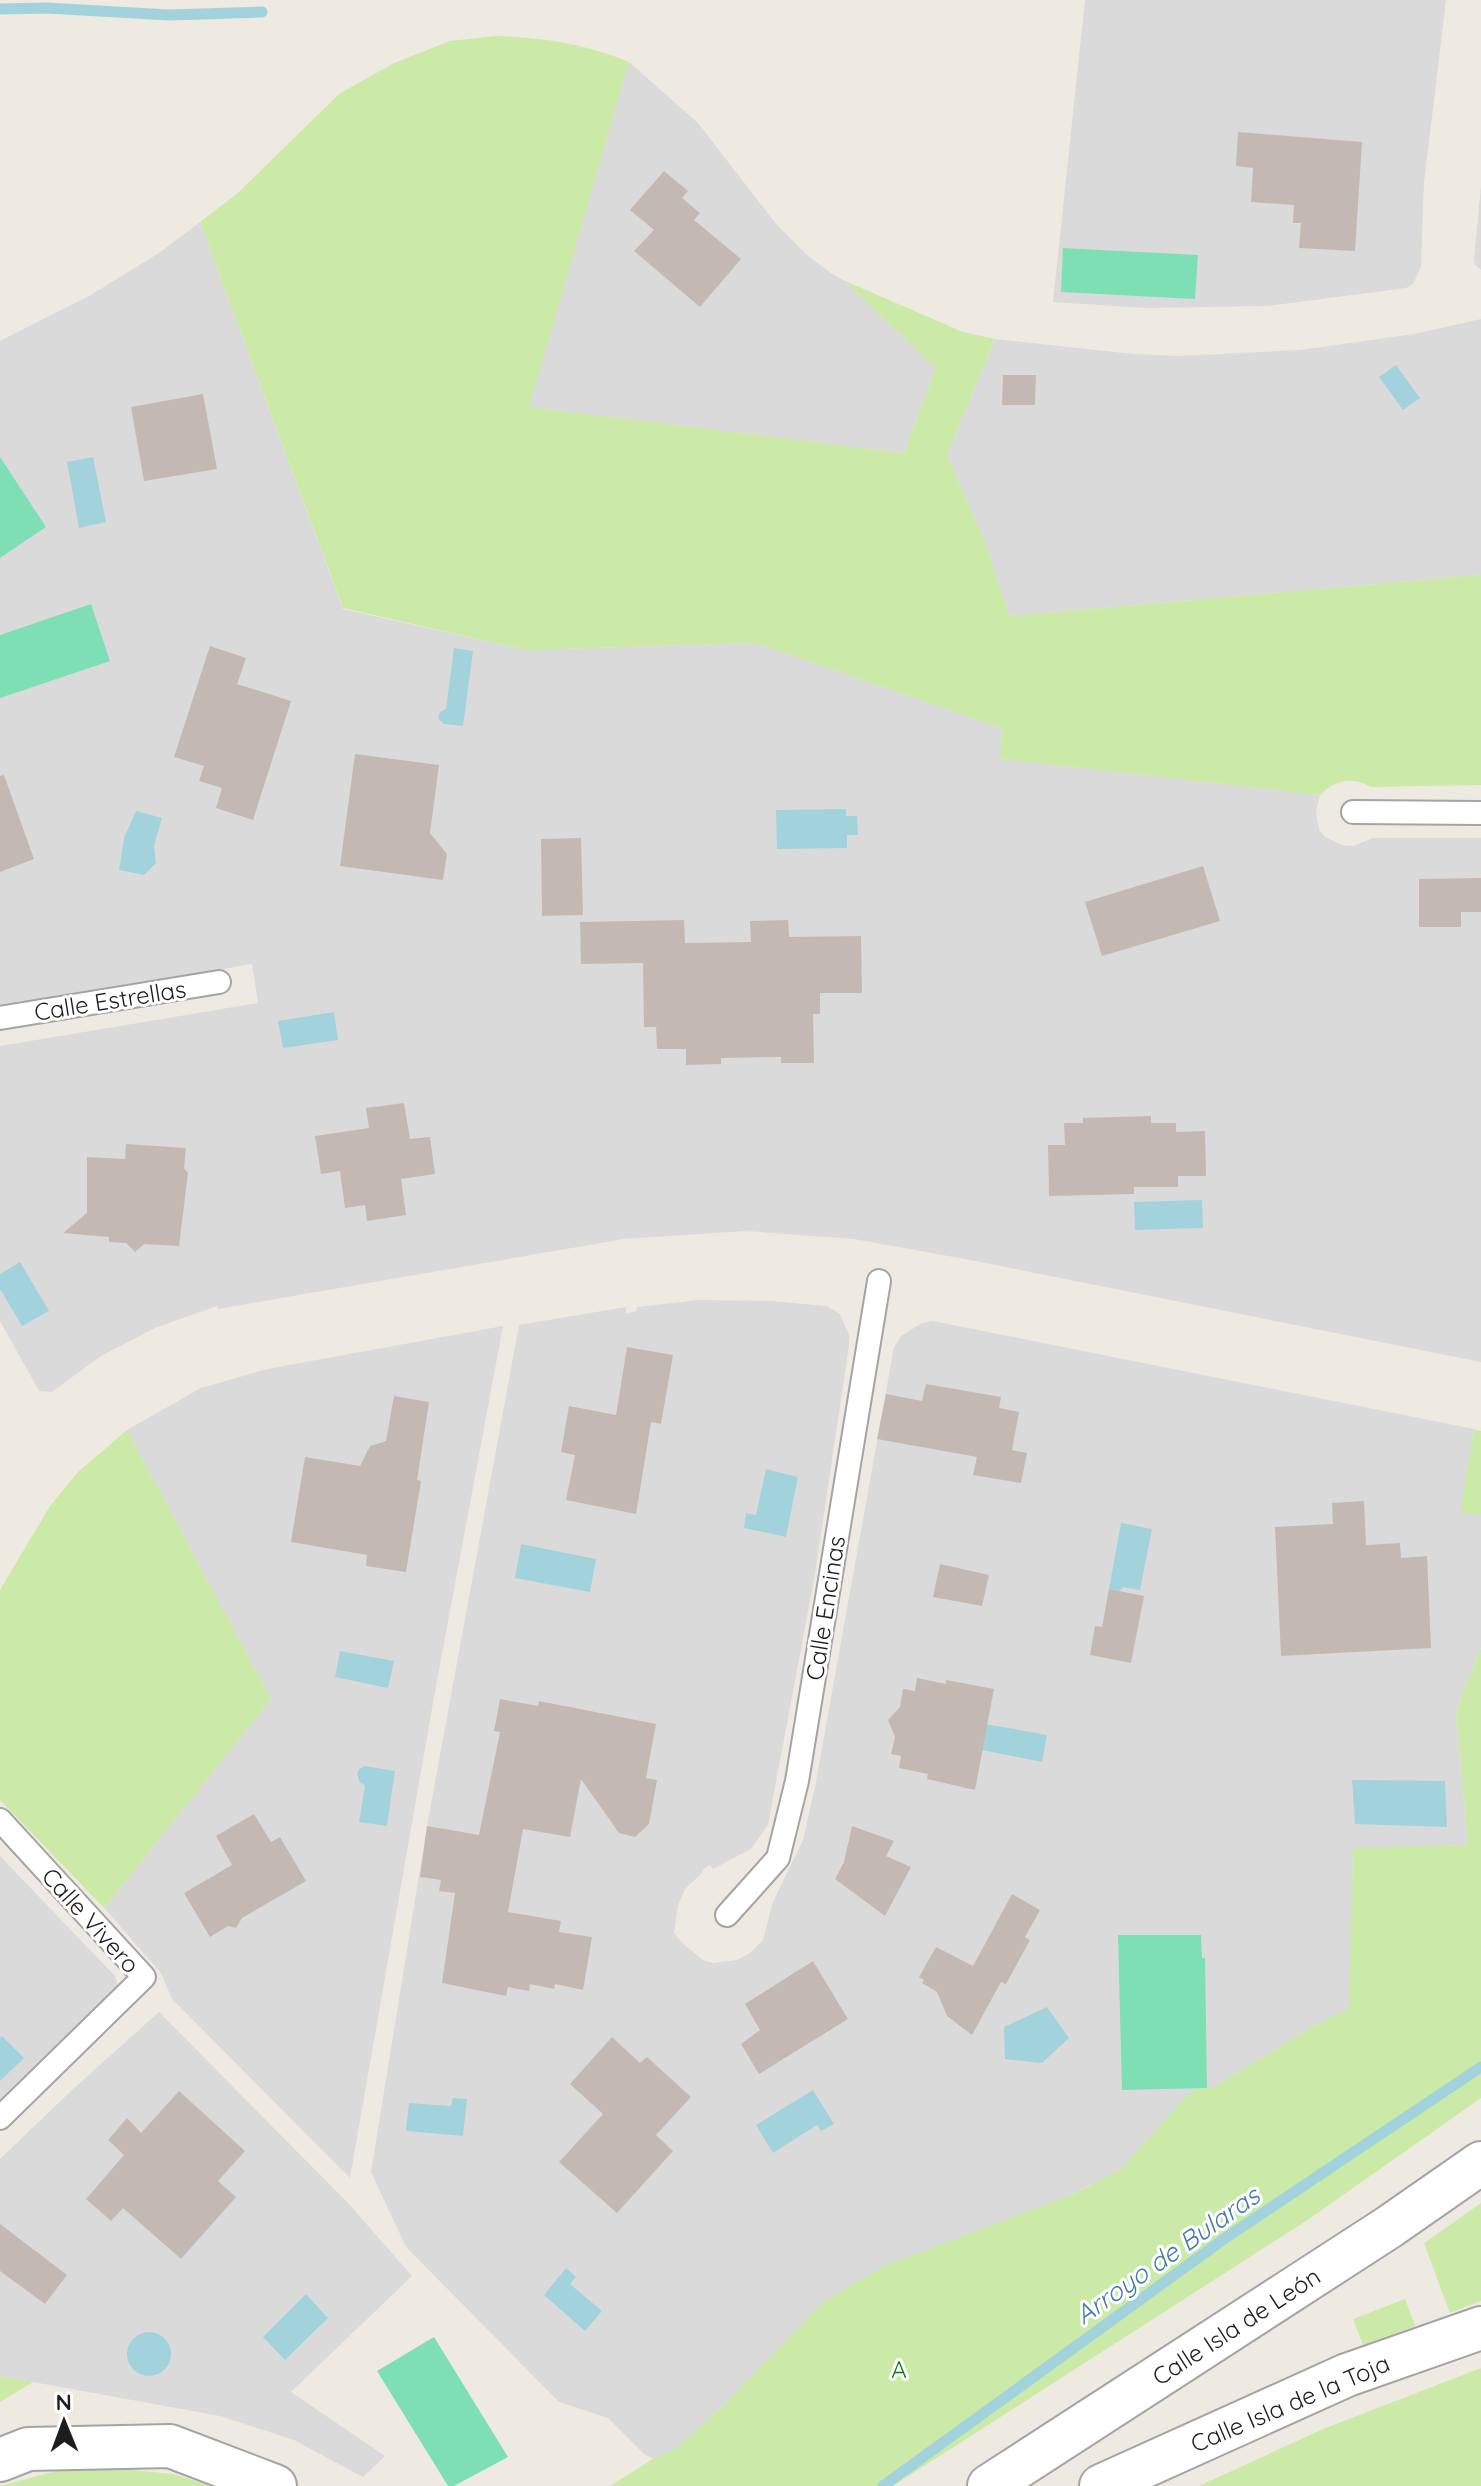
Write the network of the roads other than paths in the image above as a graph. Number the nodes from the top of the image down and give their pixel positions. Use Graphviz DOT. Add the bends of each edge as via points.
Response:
graph roads {
  1 [pos="1353,812"];
  2 [pos="1481,813"];
  3 [pos="219,982"];
  4 [pos="0,1018"];
  5 [pos="879,1281"];
  6 [pos="0,1820"];
  7 [pos="727,1915"];
  8 [pos="0,2118"];
  9 [pos="1481,2163"];
  10 [pos="1481,2328"];
  11 [pos="0,2460"];
  12 [pos="275,2486"];
  13 [pos="989,2486"];
  14 [pos="1101,2486"];
  1 -- 2 [label="lane"];
  3 -- 4 [label="lane, Calle Estrellas"];
  5 -- 7 [label="lane, Calle Encinas" via="797,1781 778,1858"];
  6 -- 8 [label="lane, Calle Vivero" via="144,1977"];
  9 -- 13 [label="street, Calle Isla de León"];
  10 -- 14 [label="street, Calle Isla de la Toja" via="1347,2375"];
  11 -- 12 [label="street" via="28,2449 170,2446"];
}
